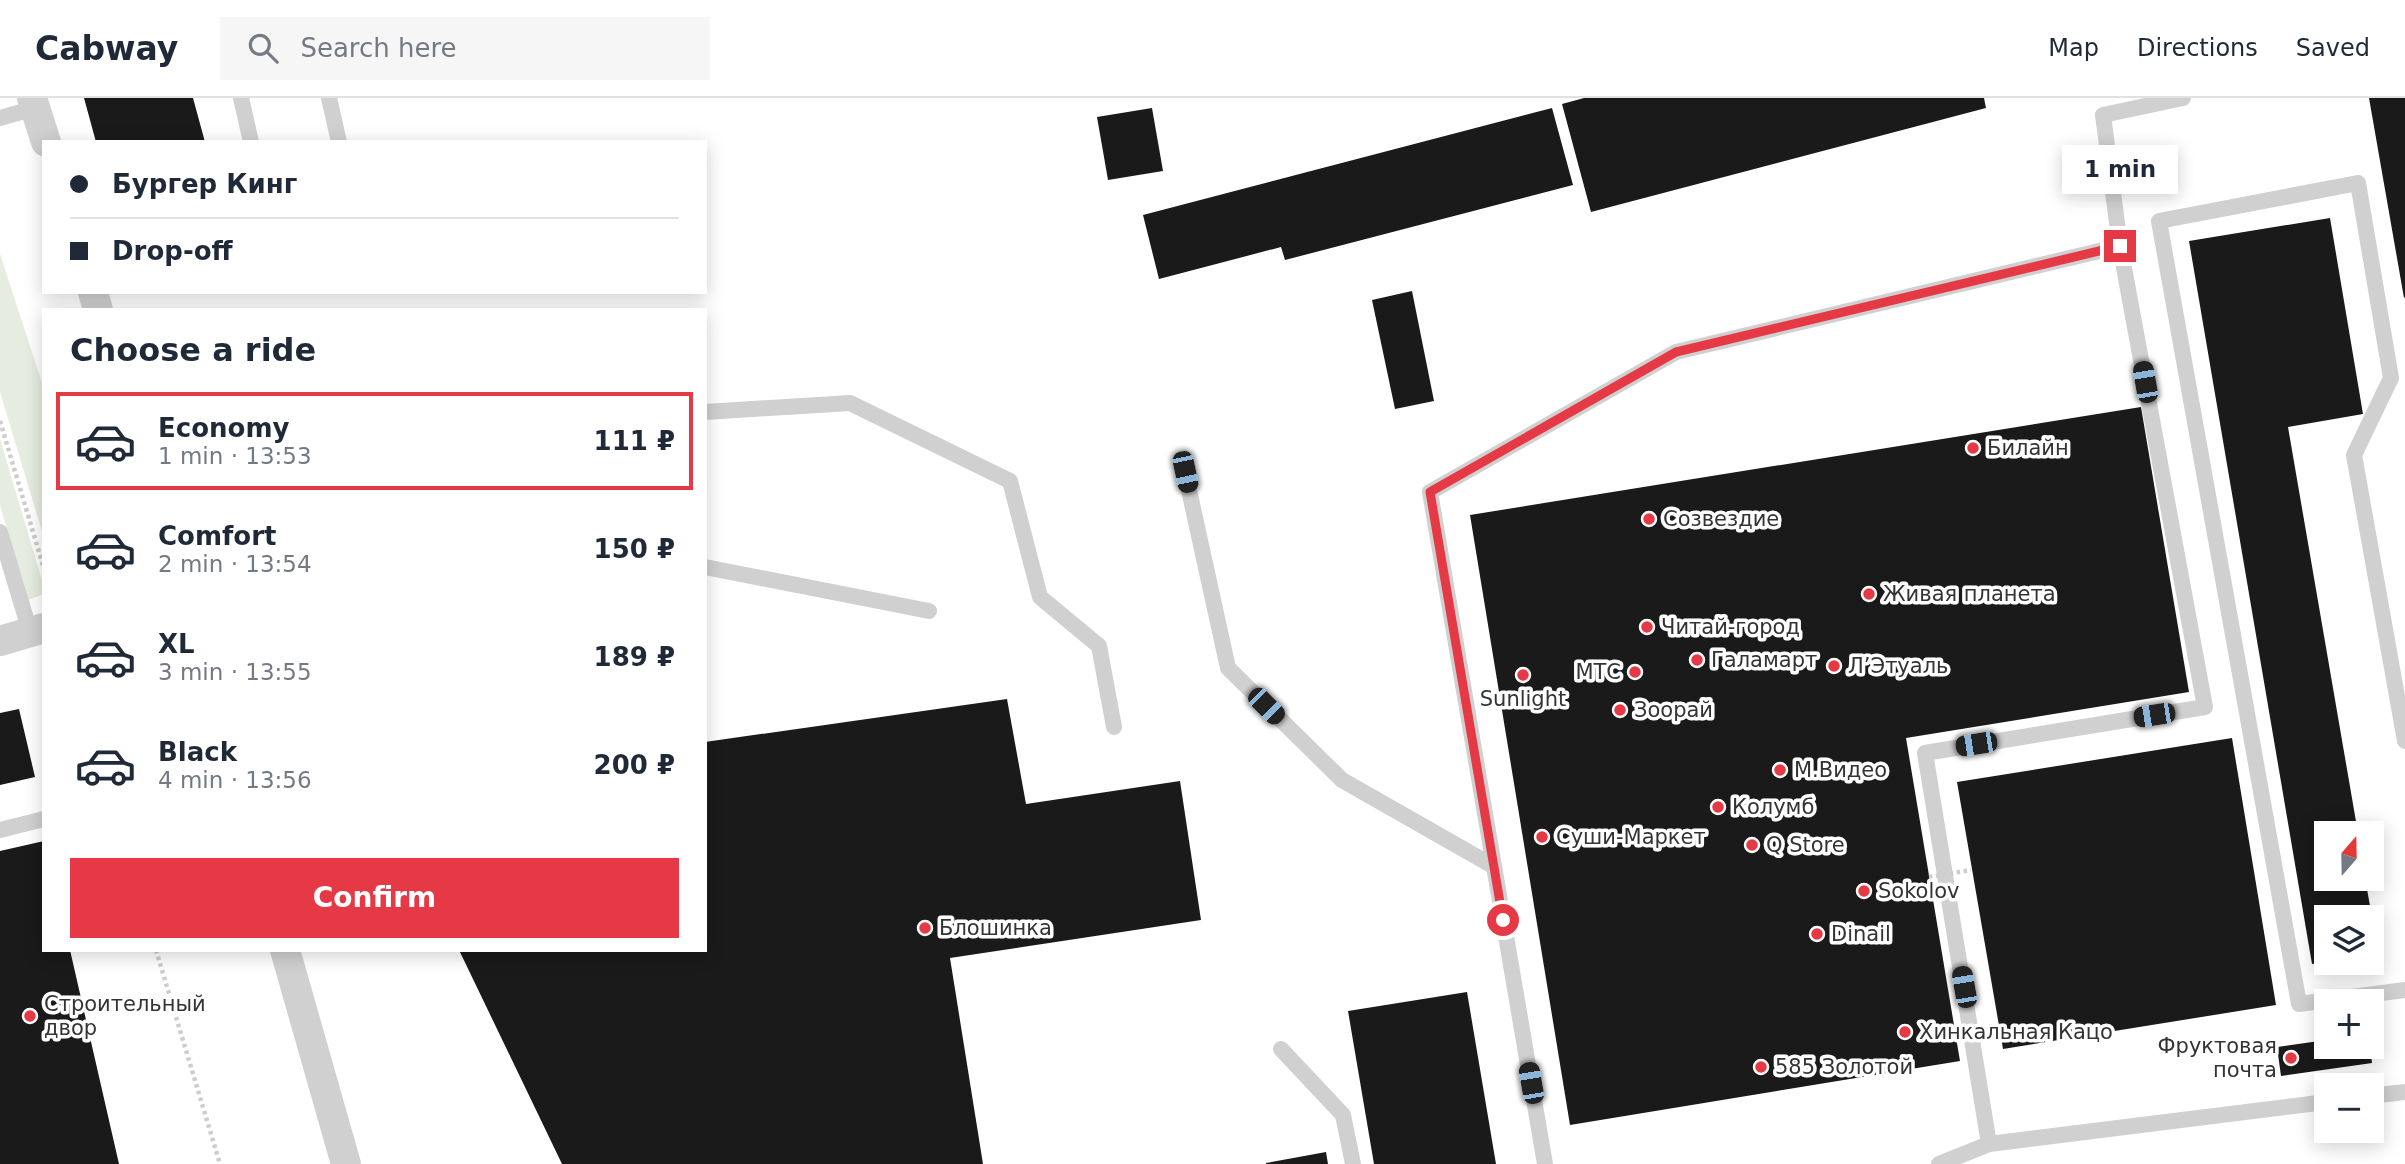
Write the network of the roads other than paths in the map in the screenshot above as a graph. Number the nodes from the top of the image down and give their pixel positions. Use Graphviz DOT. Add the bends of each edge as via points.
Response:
graph roads {
  1 [pos="241,98"];
  2 [pos="329,98"];
  3 [pos="2183,98"];
  4 [pos="34,103"];
  5 [pos="0,118"];
  6 [pos="45,140"];
  7 [pos="251,140"];
  8 [pos="339,140"];
  9 [pos="2120,246"];
  10 [pos="707,412"];
  11 [pos="1185,472"];
  12 [pos="0,532"];
  13 [pos="707,567"];
  14 [pos="929,611"];
  15 [pos="37,630"];
  16 [pos="0,641"];
  17 [pos="1115,727"];
  18 [pos="2405,741"];
  19 [pos="42,820"];
  20 [pos="0,830"];
  21 [pos="1493,866"];
  22 [pos="286,952"];
  23 [pos="2405,990"];
  24 [pos="1281,1049"];
  25 [pos="2405,1092"];
  26 [pos="2384,1094"];
  27 [pos="2314,1103"];
  28 [pos="1989,1144"];
  29 [pos="1942,1163"];
  30 [pos="346,1164"];
  31 [pos="1353,1164"];
  32 [pos="1545,1164"];
  1 -- 7 [label="lane"];
  2 -- 8 [label="lane"];
  3 -- 9 [label="lane" via="2103,115"];
  4 -- 5 [label="lane"];
  4 -- 6 [label="street"];
  9 -- 21 [label="lane" via="1676,352 1430,492"];
  9 -- 28 [label="lane" via="2204,707 1925,752"];
  10 -- 17 [label="lane" via="850,403 1010,481 1040,597 1099,646"];
  11 -- 21 [label="lane" via="1228,668 1342,780"];
  12 -- 15 [label="lane"];
  13 -- 14 [label="lane"];
  15 -- 16 [label="street"];
  18 -- 23 [label="lane" via="2354,456 2391,378 2358,183 2159,221 2299,1004"];
  19 -- 20 [label="lane"];
  21 -- 32 [label="lane"];
  22 -- 30 [label="street"];
  24 -- 31 [label="lane" via="1343,1115"];
  25 -- 26 [label="lane"];
  27 -- 28 [label="lane"];
  28 -- 29 [label="lane"];
}
